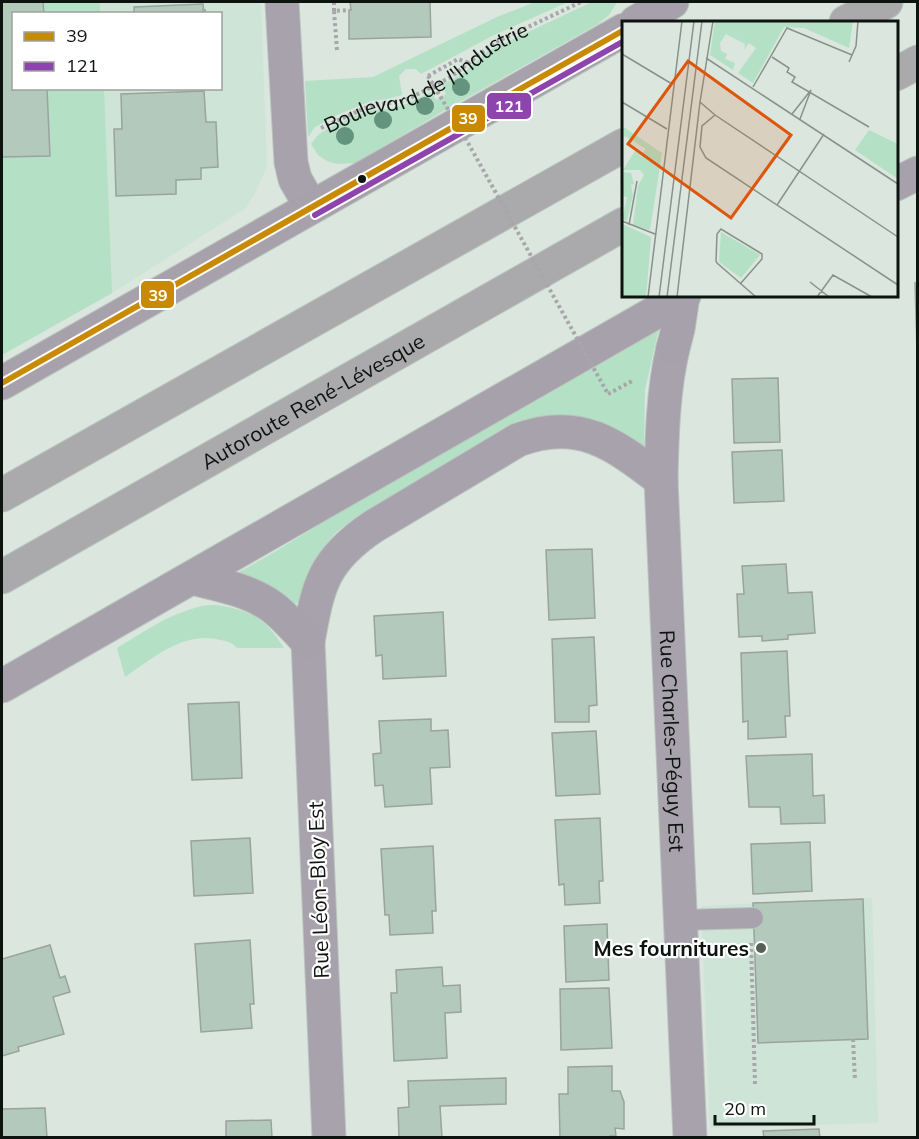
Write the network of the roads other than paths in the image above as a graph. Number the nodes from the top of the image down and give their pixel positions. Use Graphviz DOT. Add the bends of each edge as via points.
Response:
graph roads {
  1 [pos="282,2"];
  2 [pos="886,2"];
  3 [pos="848,21"];
  4 [pos="622,31"];
  5 [pos="918,62"];
  6 [pos="898,73"];
  7 [pos="622,145"];
  8 [pos="918,173"];
  9 [pos="898,183"];
  10 [pos="311,207"];
  11 [pos="622,225"];
  12 [pos="681,297"];
  13 [pos="683,297"];
  14 [pos="2,382"];
  15 [pos="661,480"];
  16 [pos="2,495"];
  17 [pos="2,577"];
  18 [pos="192,578"];
  19 [pos="308,642"];
  20 [pos="2,686"];
  21 [pos="752,918"];
  22 [pos="681,920"];
  23 [pos="329,1137"];
  24 [pos="690,1137"];
  1 -- 10 [label="street" via="291,162 295,179"];
  2 -- 3 [label="highway"];
  4 -- 10 [label="street"];
  5 -- 6 [label="highway"];
  7 -- 16 [label="highway"];
  8 -- 9 [label="street"];
  10 -- 14 [label="street"];
  11 -- 17 [label="highway, Autoroute René-Lévesque"];
  12 -- 18 [label="street"];
  13 -- 15 [label="street, Rue Charles-Péguy Est" via="664,401"];
  15 -- 19 [label="street, Rue Léon-Bloy Est" via="592,436 555,431 518,440 355,538 328,569 320,586"];
  15 -- 22 [label="street, Rue Charles-Péguy Est"];
  18 -- 19 [label="street" via="254,596 285,618"];
  18 -- 20 [label="street"];
  19 -- 23 [label="street, Rue Léon-Bloy Est"];
  21 -- 22 [label="lane"];
  22 -- 24 [label="street, Rue Charles-Péguy Est"];
}
